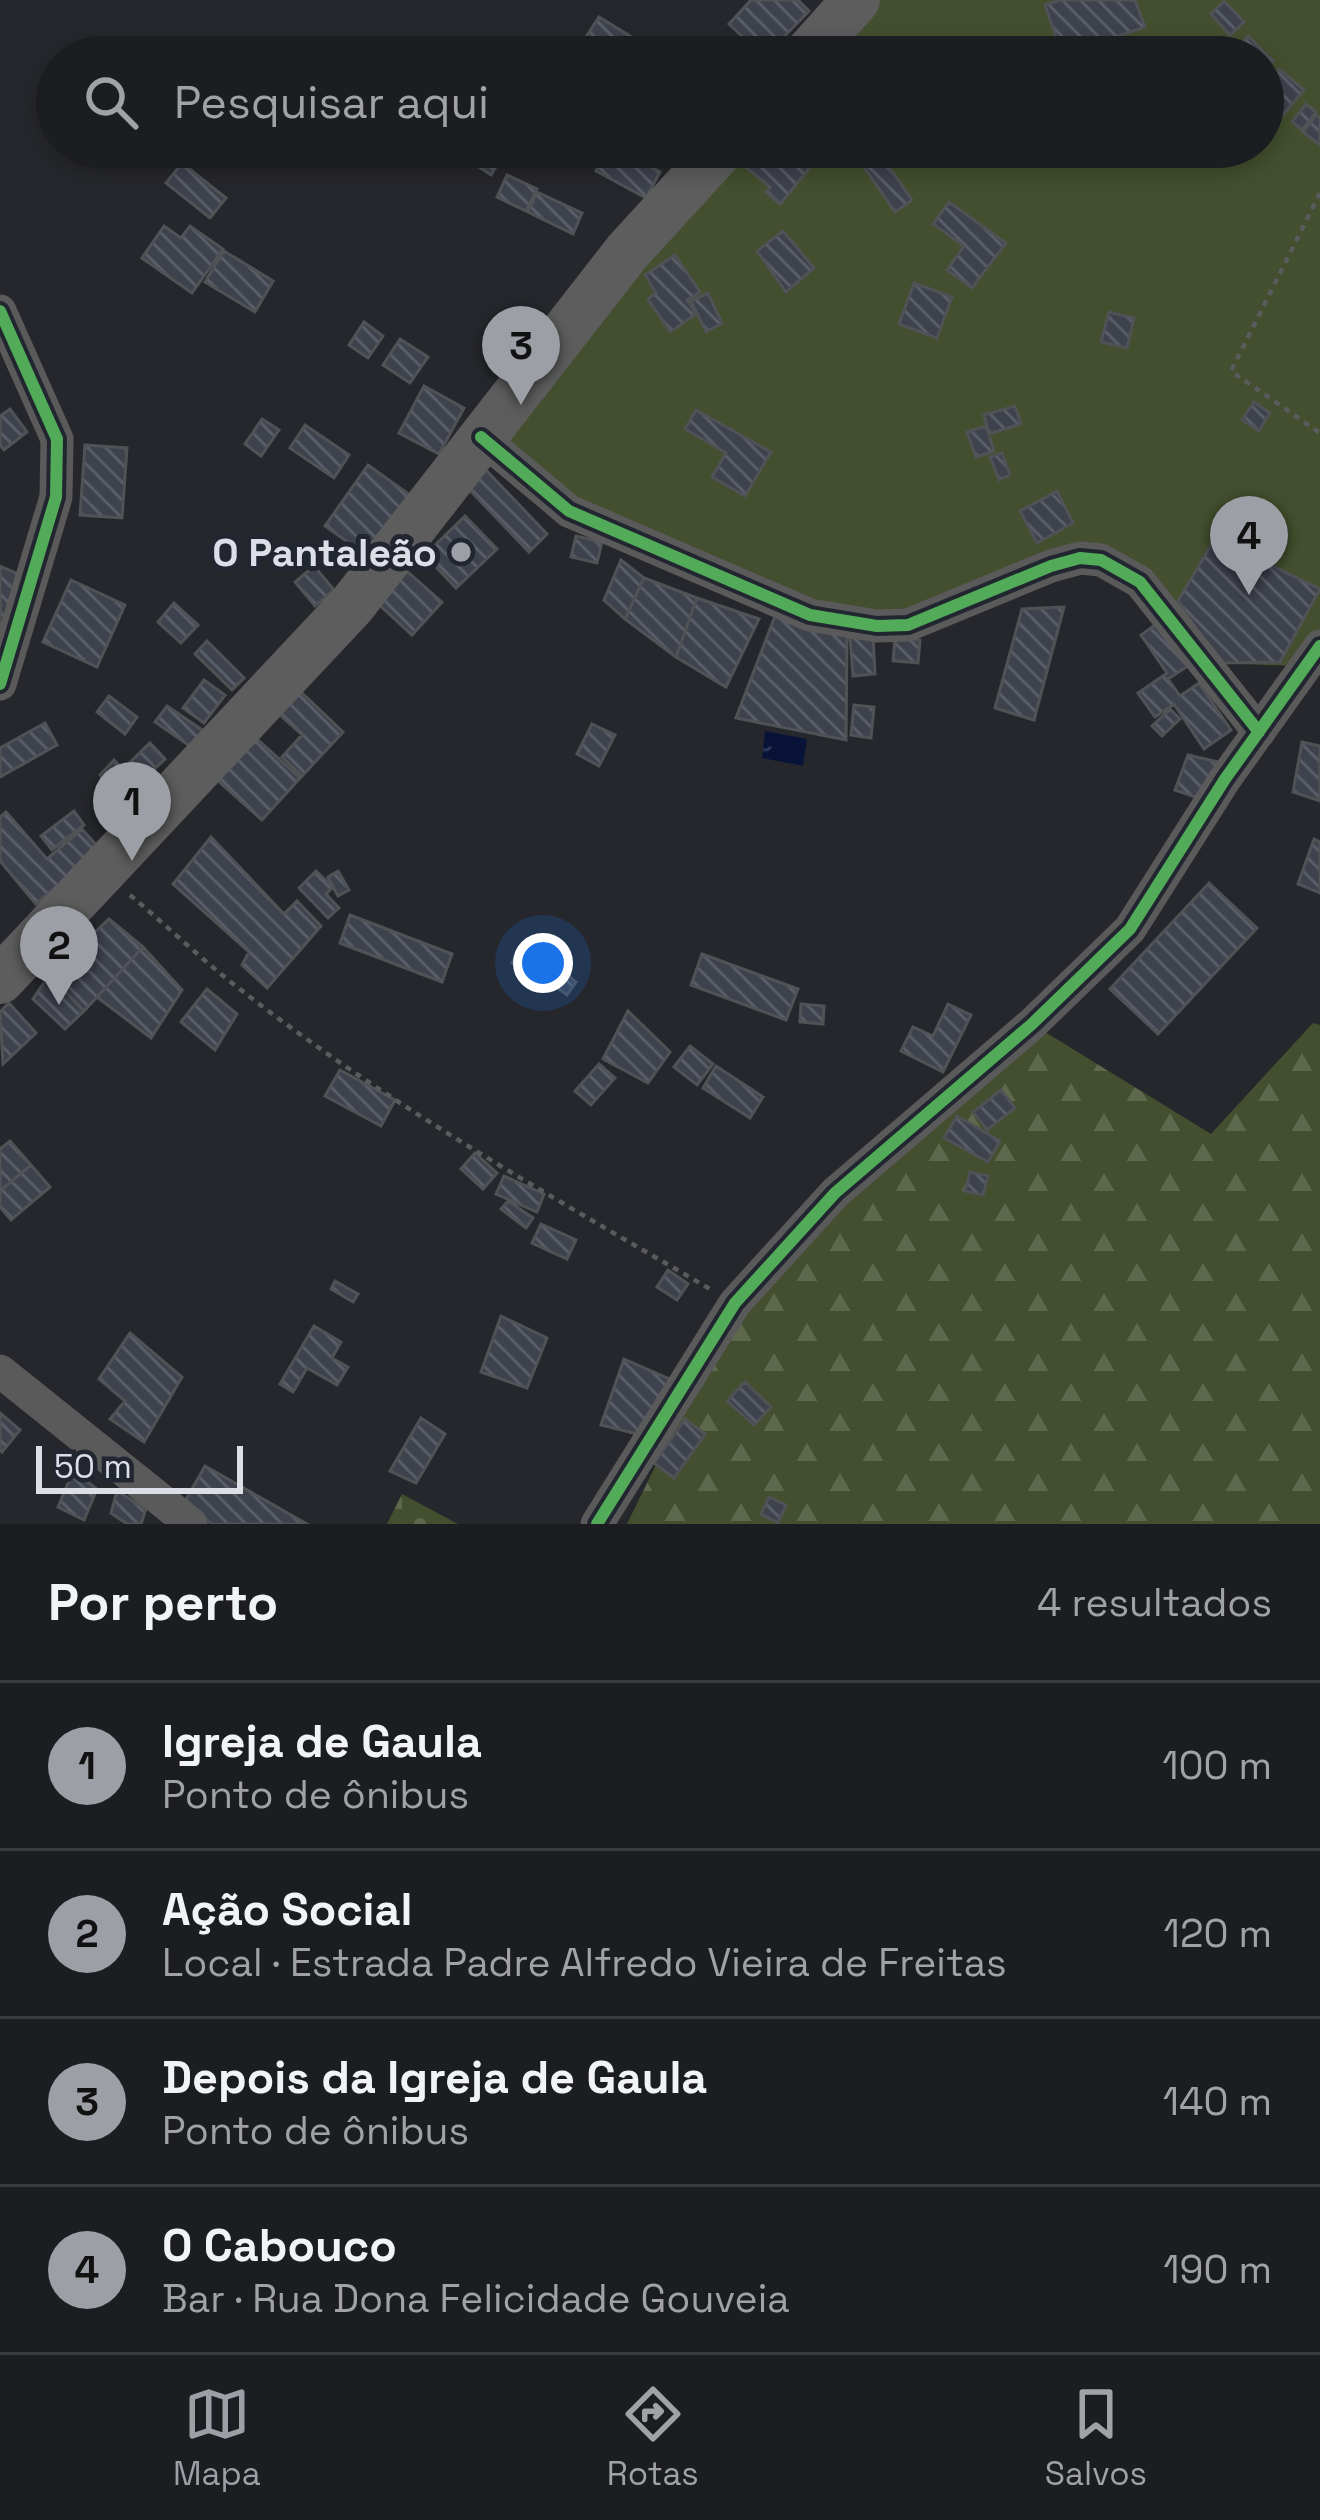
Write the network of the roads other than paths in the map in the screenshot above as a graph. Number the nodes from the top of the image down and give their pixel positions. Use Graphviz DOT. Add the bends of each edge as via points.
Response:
graph roads {
  1 [pos="856,0"];
  2 [pos="824,36"];
  3 [pos="704,168"];
  4 [pos="0,311"];
  5 [pos="481,437"];
  6 [pos="1320,646"];
  7 [pos="0,684"];
  8 [pos="1259,732"];
  9 [pos="0,980"];
  10 [pos="0,1371"];
  11 [pos="191,1524"];
  12 [pos="597,1524"];
  1 -- 2 [label="main road"];
  3 -- 5 [label="main road"];
  4 -- 7 [label="street" via="57,439 56,497"];
  5 -- 8 [label="street" via="568,511 810,615 908,625 1051,566 1101,560 1140,582"];
  5 -- 9 [label="main road" via="352,605"];
  6 -- 8 [label="street"];
  8 -- 12 [label="street" via="1130,928 835,1193 735,1304"];
  10 -- 11 [label="street"];
}
